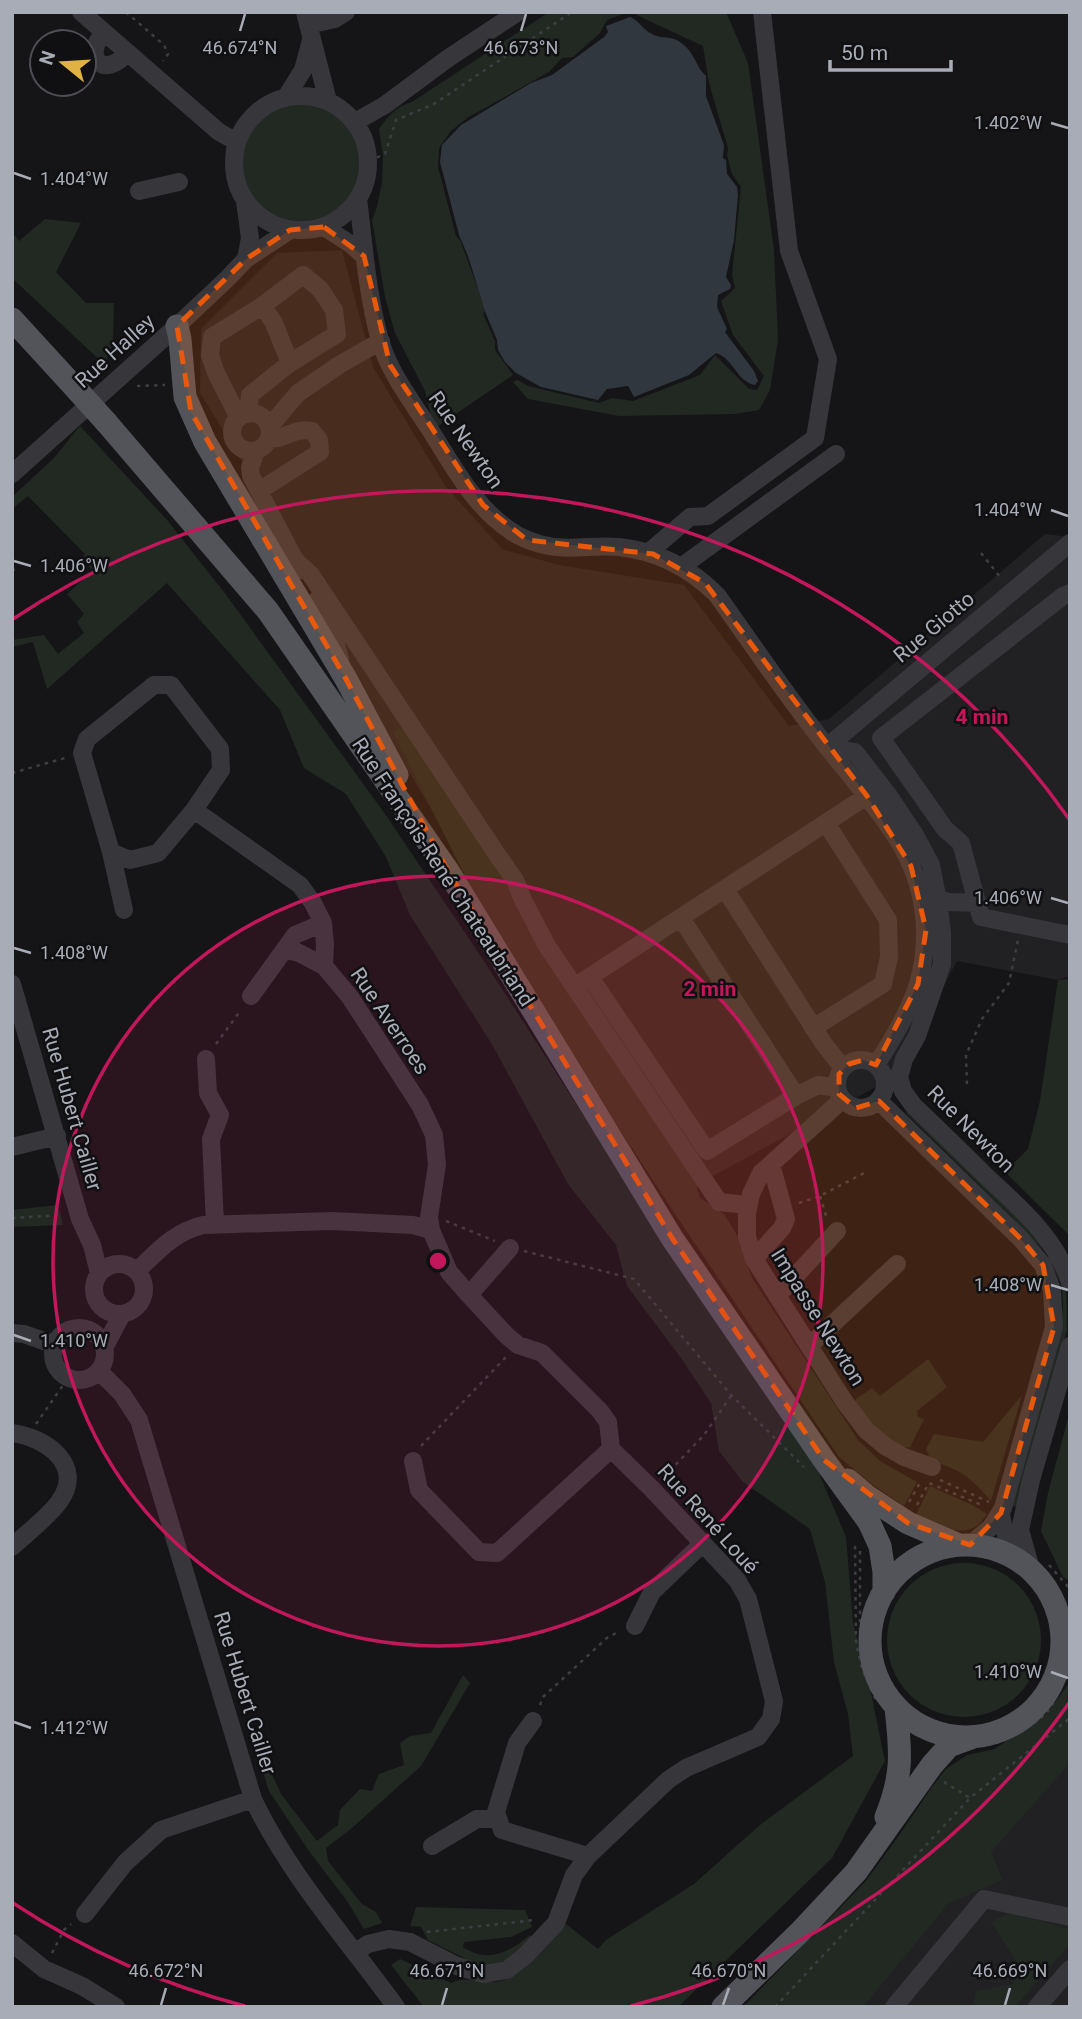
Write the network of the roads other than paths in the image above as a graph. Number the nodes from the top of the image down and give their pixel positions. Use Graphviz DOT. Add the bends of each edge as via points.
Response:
graph roads {
  1 [pos="80,12"];
  2 [pos="346,12"];
  3 [pos="518,12"];
  4 [pos="762,12"];
  5 [pos="308,26"];
  6 [pos="104,33"];
  7 [pos="127,53"];
  8 [pos="286,97"];
  9 [pos="328,101"];
  10 [pos="355,122"];
  11 [pos="237,142"];
  12 [pos="179,182"];
  13 [pos="139,191"];
  14 [pos="358,199"];
  15 [pos="245,201"];
  16 [pos="324,227"];
  17 [pos="290,230"];
  18 [pos="364,256"];
  19 [pos="246,259"];
  20 [pos="262,306"];
  21 [pos="12,320"];
  22 [pos="177,326"];
  23 [pos="380,341"];
  24 [pos="290,363"];
  25 [pos="244,416"];
  26 [pos="233,437"];
  27 [pos="265,439"];
  28 [pos="205,442"];
  29 [pos="836,454"];
  30 [pos="12,474"];
  31 [pos="259,491"];
  32 [pos="1070,543"];
  33 [pos="648,553"];
  34 [pos="295,560"];
  35 [pos="681,567"];
  36 [pos="1070,593"];
  37 [pos="346,679"];
  38 [pos="881,738"];
  39 [pos="827,747"];
  40 [pos="855,752"];
  41 [pos="867,796"];
  42 [pos="194,810"];
  43 [pos="826,823"];
  44 [pos="111,852"];
  45 [pos="447,871"];
  46 [pos="725,889"];
  47 [pos="920,892"];
  48 [pos="943,900"];
  49 [pos="977,903"];
  50 [pos="124,910"];
  51 [pos="681,918"];
  52 [pos="323,923"];
  53 [pos="1070,935"];
  54 [pos="285,949"];
  55 [pos="324,966"];
  56 [pos="590,977"];
  57 [pos="12,984"];
  58 [pos="574,987"];
  59 [pos="251,996"];
  60 [pos="813,1028"];
  61 [pos="206,1059"];
  62 [pos="843,1068"];
  63 [pos="887,1073"];
  64 [pos="840,1094"];
  65 [pos="796,1096"];
  66 [pos="879,1101"];
  67 [pos="57,1136"];
  68 [pos="12,1147"];
  69 [pos="771,1164"];
  70 [pos="748,1205"];
  71 [pos="215,1224"];
  72 [pos="435,1224"];
  73 [pos="831,1224"];
  74 [pos="92,1245"];
  75 [pos="510,1248"];
  76 [pos="754,1259"];
  77 [pos="117,1264"];
  78 [pos="897,1264"];
  79 [pos="137,1271"];
  80 [pos="99,1273"];
  81 [pos="1070,1282"];
  82 [pos="469,1295"];
  83 [pos="777,1296"];
  84 [pos="95,1297"];
  85 [pos="122,1314"];
  86 [pos="79,1328"];
  87 [pos="12,1333"];
  88 [pos="55,1345"];
  89 [pos="809,1346"];
  90 [pos="1070,1346"];
  91 [pos="104,1348"];
  92 [pos="99,1371"];
  93 [pos="20,1434"];
  94 [pos="611,1449"];
  95 [pos="414,1461"];
  96 [pos="815,1464"];
  97 [pos="926,1474"];
  98 [pos="1002,1511"];
  99 [pos="702,1544"];
  100 [pos="965,1545"];
  101 [pos="12,1547"];
  102 [pos="1025,1565"];
  103 [pos="884,1592"];
  104 [pos="1060,1599"];
  105 [pos="635,1626"];
  106 [pos="1066,1665"];
  107 [pos="884,1704"];
  108 [pos="533,1721"];
  109 [pos="976,1742"];
  110 [pos="253,1799"];
  111 [pos="498,1819"];
  112 [pos="432,1846"];
  113 [pos="873,1851"];
  114 [pos="589,1856"];
  115 [pos="85,1914"];
  116 [pos="1070,1917"];
  117 [pos="12,1944"];
  118 [pos="356,1952"];
  119 [pos="1069,1971"];
  120 [pos="116,2007"];
  121 [pos="396,2007"];
  122 [pos="723,2007"];
  123 [pos="894,2007"];
  124 [pos="1037,2007"];
  1 -- 6 [label="street"];
  2 -- 5 [label="street"];
  3 -- 10 [label="street"];
  4 -- 33 [label="street" via="789,251 828,359 815,438 708,516 690,517"];
  5 -- 8 [label="street" via="303,70"];
  5 -- 9 [label="street"];
  6 -- 7 [label="street"];
  6 -- 7 [label="street" via="95,43 98,61 112,65"];
  7 -- 11 [label="street" via="219,132"];
  8 -- 9 [label="street"];
  8 -- 11 [label="street" via="265,106 248,122"];
  9 -- 10 [label="street"];
  10 -- 14 [label="street" via="369,160"];
  11 -- 15 [label="street" via="234,162"];
  12 -- 13 [label="street"];
  14 -- 16 [label="street" via="343,216"];
  14 -- 18 [label="street, Rue Newton"];
  15 -- 17 [label="street" via="257,214"];
  15 -- 19 [label="street" via="250,238"];
  16 -- 17 [label="street"];
  16 -- 18 [label="street"];
  17 -- 19 [label="street, Rue Halley"];
  18 -- 23 [label="street, Rue Newton"];
  19 -- 22 [label="street, Rue Halley"];
  20 -- 24 [label="street"];
  20 -- 24 [label="street" via="303,275 334,310 337,334"];
  20 -- 25 [label="street" via="212,337 210,355 216,373"];
  21 -- 45 [label="main road, Rue François-René Chateaubriand, bridge" via="268,611"];
  22 -- 28 [label="main road" via="185,397"];
  22 -- 30 [label="street, Rue Halley"];
  23 -- 27 [label="street" via="298,393"];
  23 -- 33 [label="street, Rue Newton" via="401,385 467,487 510,531 542,545 618,547"];
  24 -- 25 [label="street" via="250,395"];
  25 -- 26 [label="street" via="233,425"];
  25 -- 27 [label="street" via="263,417"];
  26 -- 27 [label="street" via="239,447 250,452"];
  26 -- 28 [label="street" via="221,445"];
  27 -- 31 [label="street" via="250,468"];
  27 -- 31 [label="street" via="281,439 302,429 312,431 320,452"];
  28 -- 37 [label="main road"];
  29 -- 35 [label="street"];
  31 -- 34 [label="street"];
  32 -- 39 [label="street, Rue Giotto"];
  33 -- 35 [label="street, Rue Newton"];
  34 -- 37 [label="street" via="332,629"];
  34 -- 58 [label="street" via="312,575 515,880 547,946"];
  35 -- 39 [label="street, Rue Newton" via="717,595"];
  36 -- 38 [label="street"];
  37 -- 45 [label="main road"];
  38 -- 40 [label="street"];
  38 -- 49 [label="street" via="945,829 961,843"];
  39 -- 40 [label="street"];
  39 -- 41 [label="street, Rue Newton"];
  40 -- 48 [label="street, Rue Newton" via="915,835"];
  41 -- 43 [label="street"];
  41 -- 47 [label="street, Rue Newton" via="899,842"];
  42 -- 44 [label="street" via="158,853 130,860"];
  42 -- 44 [label="street" via="221,769 220,749 171,685 154,685 87,739 82,753"];
  42 -- 52 [label="street, Rue Averroes" via="300,885"];
  43 -- 46 [label="street"];
  43 -- 60 [label="street" via="888,920 890,957 883,984"];
  44 -- 50 [label="street"];
  45 -- 96 [label="main road, Rue François-René Chateaubriand"];
  46 -- 51 [label="street"];
  46 -- 60 [label="street"];
  47 -- 48 [label="street"];
  47 -- 63 [label="street, Rue Newton" via="926,930 918,985 895,1035"];
  48 -- 49 [label="street"];
  48 -- 63 [label="street, Rue Newton" via="942,964 917,1037 904,1059"];
  49 -- 53 [label="street" via="981,917"];
  51 -- 56 [label="street"];
  51 -- 65 [label="street"];
  52 -- 54 [label="street" via="295,935"];
  52 -- 55 [label="street, Rue Averroes"];
  54 -- 55 [label="street"];
  54 -- 59 [label="street"];
  55 -- 72 [label="street, Rue Averroes" via="350,997 435,1135 437,1165 429,1217"];
  56 -- 58 [label="street"];
  56 -- 65 [label="street" via="707,1151"];
  57 -- 67 [label="street, Rue Hubert Cailler"];
  58 -- 70 [label="street" via="719,1202"];
  60 -- 62 [label="street"];
  61 -- 71 [label="street" via="208,1093 220,1115 211,1139"];
  62 -- 63 [label="street" via="863,1060"];
  62 -- 64 [label="street"];
  63 -- 66 [label="street"];
  63 -- 81 [label="street, Rue Newton" via="913,1105 1049,1240"];
  64 -- 65 [label="street" via="818,1085"];
  64 -- 66 [label="street" via="856,1108"];
  64 -- 69 [label="street, Impasse Newton"];
  66 -- 98 [label="street, Rue Newton" via="1021,1239 1044,1265 1052,1290 1054,1327"];
  67 -- 68 [label="street"];
  67 -- 74 [label="street, Rue Hubert Cailler"];
  69 -- 70 [label="street, Impasse Newton" via="761,1173"];
  69 -- 76 [label="street" via="786,1219"];
  70 -- 76 [label="street, Impasse Newton" via="747,1237"];
  71 -- 72 [label="street"];
  71 -- 79 [label="street" via="188,1228 172,1237"];
  72 -- 82 [label="street" via="449,1272"];
  73 -- 83 [label="street"];
  74 -- 77 [label="street, Rue Hubert Cailler"];
  74 -- 80 [label="street, Rue Hubert Cailler"];
  75 -- 82 [label="street"];
  76 -- 83 [label="street, Impasse Newton"];
  77 -- 79 [label="street"];
  77 -- 80 [label="street"];
  78 -- 89 [label="street"];
  79 -- 85 [label="street" via="144,1285 141,1301"];
  80 -- 84 [label="street"];
  82 -- 94 [label="street" via="507,1336 542,1353 600,1411 608,1422"];
  83 -- 89 [label="street, Impasse Newton"];
  84 -- 85 [label="street" via="105,1311"];
  84 -- 86 [label="street"];
  85 -- 91 [label="street"];
  86 -- 88 [label="street" via="64,1333"];
  86 -- 91 [label="street" via="95,1334"];
  87 -- 88 [label="street"];
  88 -- 92 [label="street" via="57,1368 68,1378 85,1380"];
  89 -- 97 [label="street, Impasse Newton" via="866,1430"];
  90 -- 102 [label="street" via="1020,1530"];
  91 -- 92 [label="street"];
  92 -- 110 [label="street, Rue Hubert Cailler" via="139,1420"];
  93 -- 101 [label="street" via="58,1453 67,1470 67,1487 60,1502"];
  94 -- 95 [label="street" via="497,1553 479,1552 419,1490"];
  94 -- 99 [label="street, Rue René Loué"];
  96 -- 100 [label="main road, Rue François-René Chateaubriand" via="904,1521"];
  96 -- 103 [label="main road, Rue François-René Chateaubriand" via="869,1522 879,1542"];
  98 -- 100 [label="street, Rue Newton" via="991,1527"];
  98 -- 102 [label="street" via="1007,1541"];
  99 -- 105 [label="street" via="652,1592"];
  99 -- 114 [label="street, Rue René Loué" via="737,1580 748,1599 774,1702 771,1719 758,1737 668,1780"];
  100 -- 102 [label="main road" via="994,1548"];
  100 -- 103 [label="main road" via="922,1555"];
  102 -- 104 [label="main road"];
  103 -- 107 [label="main road" via="872,1625 871,1655"];
  104 -- 106 [label="main road"];
  106 -- 109 [label="main road" via="1041,1704"];
  107 -- 109 [label="main road" via="925,1729"];
  107 -- 113 [label="main road" via="901,1755 896,1793"];
  108 -- 111 [label="street" via="517,1743 496,1812"];
  109 -- 113 [label="main road" via="949,1746"];
  110 -- 115 [label="street" via="160,1830 125,1863"];
  110 -- 118 [label="street, Rue Hubert Cailler" via="284,1855"];
  111 -- 112 [label="street" via="477,1819"];
  111 -- 114 [label="street" via="502,1830"];
  113 -- 122 [label="main road"];
  114 -- 118 [label="street, Rue René Loué" via="574,1875 556,1923 507,1969 484,1974 410,1942 389,1939"];
  116 -- 123 [label="street" via="984,1899"];
  117 -- 120 [label="street" via="44,1969"];
  118 -- 121 [label="street, Rue Hubert Cailler"];
  119 -- 124 [label="street"];
}
